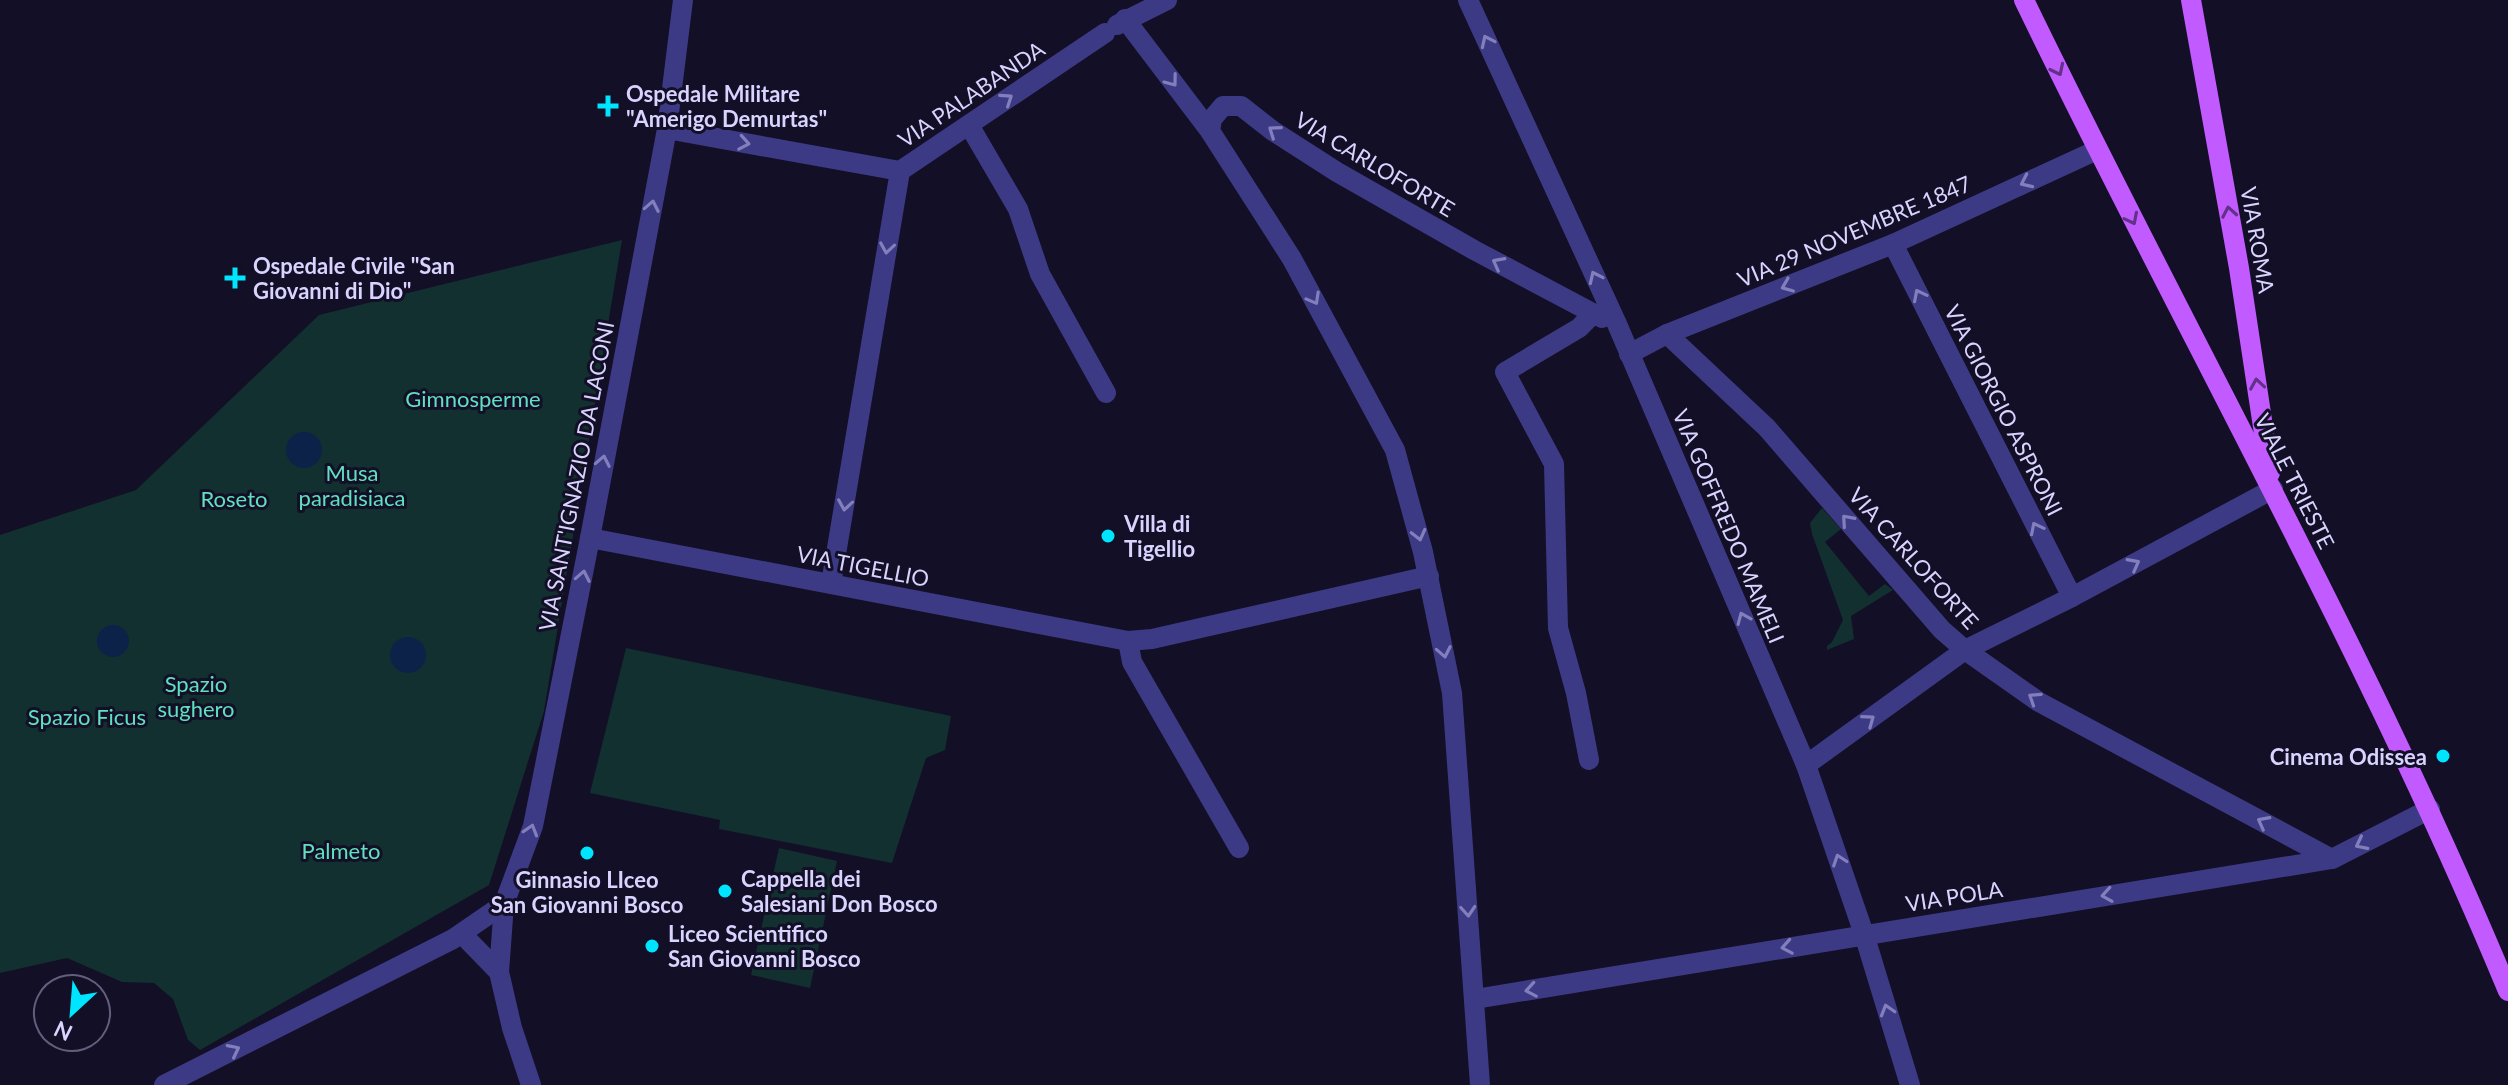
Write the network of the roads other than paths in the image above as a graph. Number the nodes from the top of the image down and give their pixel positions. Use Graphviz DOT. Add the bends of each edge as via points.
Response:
graph roads {
  1 [pos="683,0"];
  2 [pos="1167,0"];
  3 [pos="1468,0"];
  4 [pos="2024,0"];
  5 [pos="2191,0"];
  6 [pos="1125,19"];
  7 [pos="969,125"];
  8 [pos="667,129"];
  9 [pos="1210,131"];
  10 [pos="2097,150"];
  11 [pos="900,171"];
  12 [pos="1893,244"];
  13 [pos="1593,314"];
  14 [pos="1617,324"];
  15 [pos="1667,334"];
  16 [pos="1629,354"];
  17 [pos="1106,393"];
  18 [pos="2273,489"];
  19 [pos="590,538"];
  20 [pos="1429,576"];
  21 [pos="831,584"];
  22 [pos="2072,597"];
  23 [pos="1128,641"];
  24 [pos="1965,650"];
  25 [pos="1589,760"];
  26 [pos="1806,765"];
  27 [pos="2430,809"];
  28 [pos="1239,848"];
  29 [pos="2332,859"];
  30 [pos="504,904"];
  31 [pos="462,934"];
  32 [pos="1864,934"];
  33 [pos="499,972"];
  34 [pos="2508,991"];
  35 [pos="1475,999"];
  36 [pos="164,1085"];
  37 [pos="531,1085"];
  38 [pos="1480,1085"];
  39 [pos="1910,1085"];
  1 -- 8 [label="street, VIA SANT'IGNAZIO DA LACONI"];
  2 -- 6 [label="street, VIA PALABANDA"];
  14 -- 3 [label="street, VIA GOFFREDO MAMELI, one-way"];
  4 -- 10 [label="main road, VIALE TRIESTE, one-way"];
  18 -- 5 [label="main road, VIA ROMA, one-way"];
  7 -- 6 [label="street, VIA PALABANDA, one-way"];
  6 -- 9 [label="street, one-way"];
  7 -- 11 [label="street, VIA PALABANDA"];
  7 -- 17 [label="street" via="1018,209 1040,274"];
  8 -- 11 [label="street, VIA PALABANDA, one-way"];
  19 -- 8 [label="street, VIA SANT'IGNAZIO DA LACONI, one-way"];
  13 -- 9 [label="street, VIA CARLOFORTE, one-way" via="1337,172 1241,106 1223,106"];
  9 -- 20 [label="street, one-way" via="1292,259 1395,450"];
  10 -- 12 [label="street, VIA 29 NOVEMBRE 1847, one-way"];
  10 -- 18 [label="main road, VIALE TRIESTE, one-way"];
  11 -- 21 [label="street, one-way"];
  12 -- 15 [label="street, VIA 29 NOVEMBRE 1847, one-way"];
  22 -- 12 [label="street, VIA GIORGIO ASPRONI, one-way"];
  13 -- 14 [label="street, VIA CARLOFORTE"];
  13 -- 25 [label="street" via="1505,372 1554,464 1558,628"];
  14 -- 16 [label="street, VIA GOFFREDO MAMELI"];
  15 -- 16 [label="street, VIA 29 NOVEMBRE 1847"];
  24 -- 15 [label="street, VIA CARLOFORTE, one-way" via="1767,428"];
  26 -- 16 [label="street, VIA GOFFREDO MAMELI, one-way"];
  22 -- 18 [label="street, one-way"];
  18 -- 27 [label="main road, VIALE TRIESTE"];
  19 -- 21 [label="street, VIA TIGELLIO"];
  30 -- 19 [label="street, VIA SANT'IGNAZIO DA LACONI, one-way" via="533,826"];
  20 -- 23 [label="street, VIA TIGELLIO"];
  20 -- 35 [label="street, one-way" via="1452,693"];
  21 -- 23 [label="street, VIA TIGELLIO"];
  22 -- 24 [label="street"];
  23 -- 28 [label="street" via="1132,662"];
  26 -- 24 [label="street, one-way"];
  29 -- 24 [label="street, VIA CARLOFORTE, one-way" via="2039,702"];
  32 -- 26 [label="street, VIA GOFFREDO MAMELI, one-way"];
  27 -- 29 [label="street, VIA POLA, one-way"];
  27 -- 34 [label="main road, VIALE TRIESTE"];
  29 -- 32 [label="street, VIA POLA, one-way"];
  30 -- 31 [label="street"];
  30 -- 33 [label="street, VIA SANT'IGNAZIO DA LACONI"];
  31 -- 33 [label="street"];
  36 -- 31 [label="street, one-way"];
  32 -- 35 [label="street, VIA POLA, one-way"];
  39 -- 32 [label="street, VIA GOFFREDO MAMELI, one-way"];
  33 -- 37 [label="street"];
  35 -- 38 [label="street"];
}
